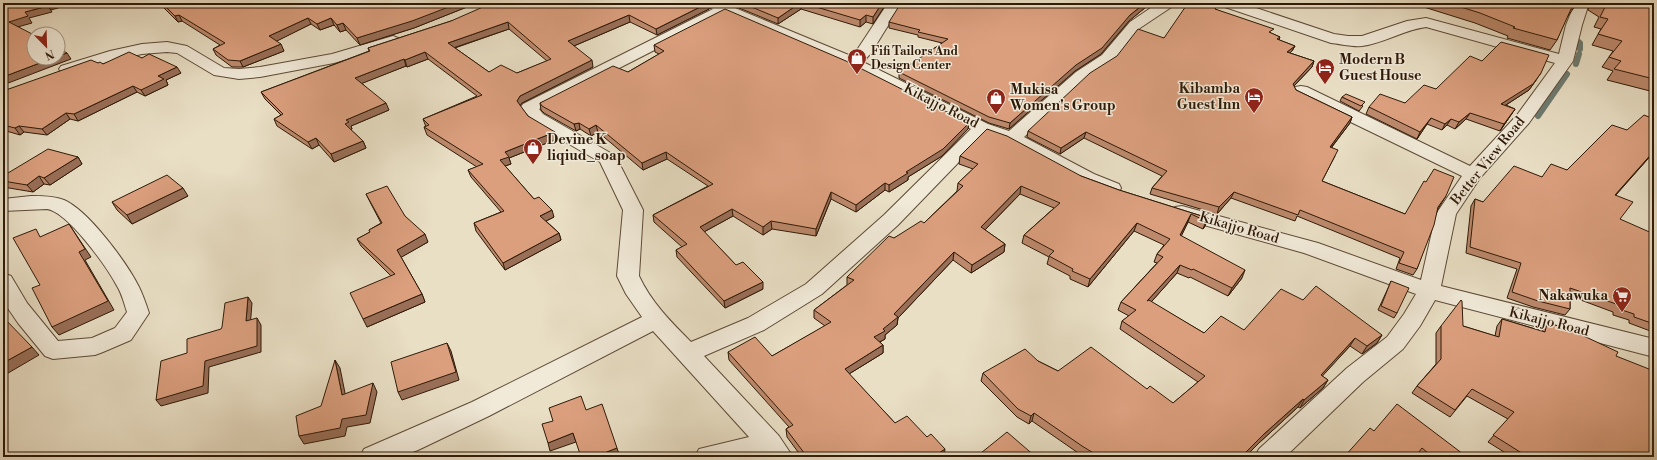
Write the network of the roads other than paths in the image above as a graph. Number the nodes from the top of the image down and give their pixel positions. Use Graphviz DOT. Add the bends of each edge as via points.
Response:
graph roads {
  1 [pos="895,3"];
  2 [pos="1168,3"];
  3 [pos="1227,3"];
  4 [pos="1582,3"];
  5 [pos="717,6"];
  6 [pos="405,38"];
  7 [pos="1565,61"];
  8 [pos="853,63"];
  9 [pos="52,74"];
  10 [pos="1301,91"];
  11 [pos="982,128"];
  12 [pos="1012,138"];
  13 [pos="1473,174"];
  14 [pos="1131,196"];
  15 [pos="3,206"];
  16 [pos="1166,207"];
  17 [pos="3,281"];
  18 [pos="1430,291"];
  19 [pos="656,320"];
  20 [pos="1654,348"];
  21 [pos="688,353"];
  22 [pos="775,450"];
  23 [pos="372,457"];
  24 [pos="708,457"];
  25 [pos="1268,457"];
  1 -- 8 [label="street" via="863,53"];
  2 -- 12 [label="street" via="1135,25 1108,58 1082,75"];
  3 -- 7 [label="street" via="1340,40 1362,40 1426,22"];
  4 -- 7 [label="street, Better View Road"];
  5 -- 8 [label="street, Kikajjo Road"];
  5 -- 19 [label="street" via="528,108 537,118 608,159 633,210 628,276"];
  6 -- 9 [label="street" via="334,58 253,73 220,72 181,49 167,47 110,56"];
  7 -- 13 [label="street, Better View Road" via="1523,118"];
  8 -- 11 [label="street, Kikajjo Road"];
  10 -- 13 [label="street"];
  11 -- 12 [label="street, Kikajjo Road"];
  11 -- 21 [label="street" via="891,220 814,290 756,324"];
  12 -- 14 [label="street, Kikajjo Road" via="1087,178"];
  13 -- 18 [label="street, Better View Road" via="1446,214"];
  15 -- 17 [label="street" via="27,202 57,205 76,218 101,247 127,285 138,313 123,334 95,346 53,350 30,324 10,296"];
  16 -- 18 [label="street, Kikajjo Road" via="1311,248"];
  18 -- 20 [label="street, Kikajjo Road"];
  18 -- 25 [label="street, Better View Road" via="1395,343 1355,375"];
  19 -- 21 [label="street"];
  19 -- 23 [label="street" via="422,438"];
  21 -- 22 [label="street"];
  22 -- 24 [label="street"];
}
